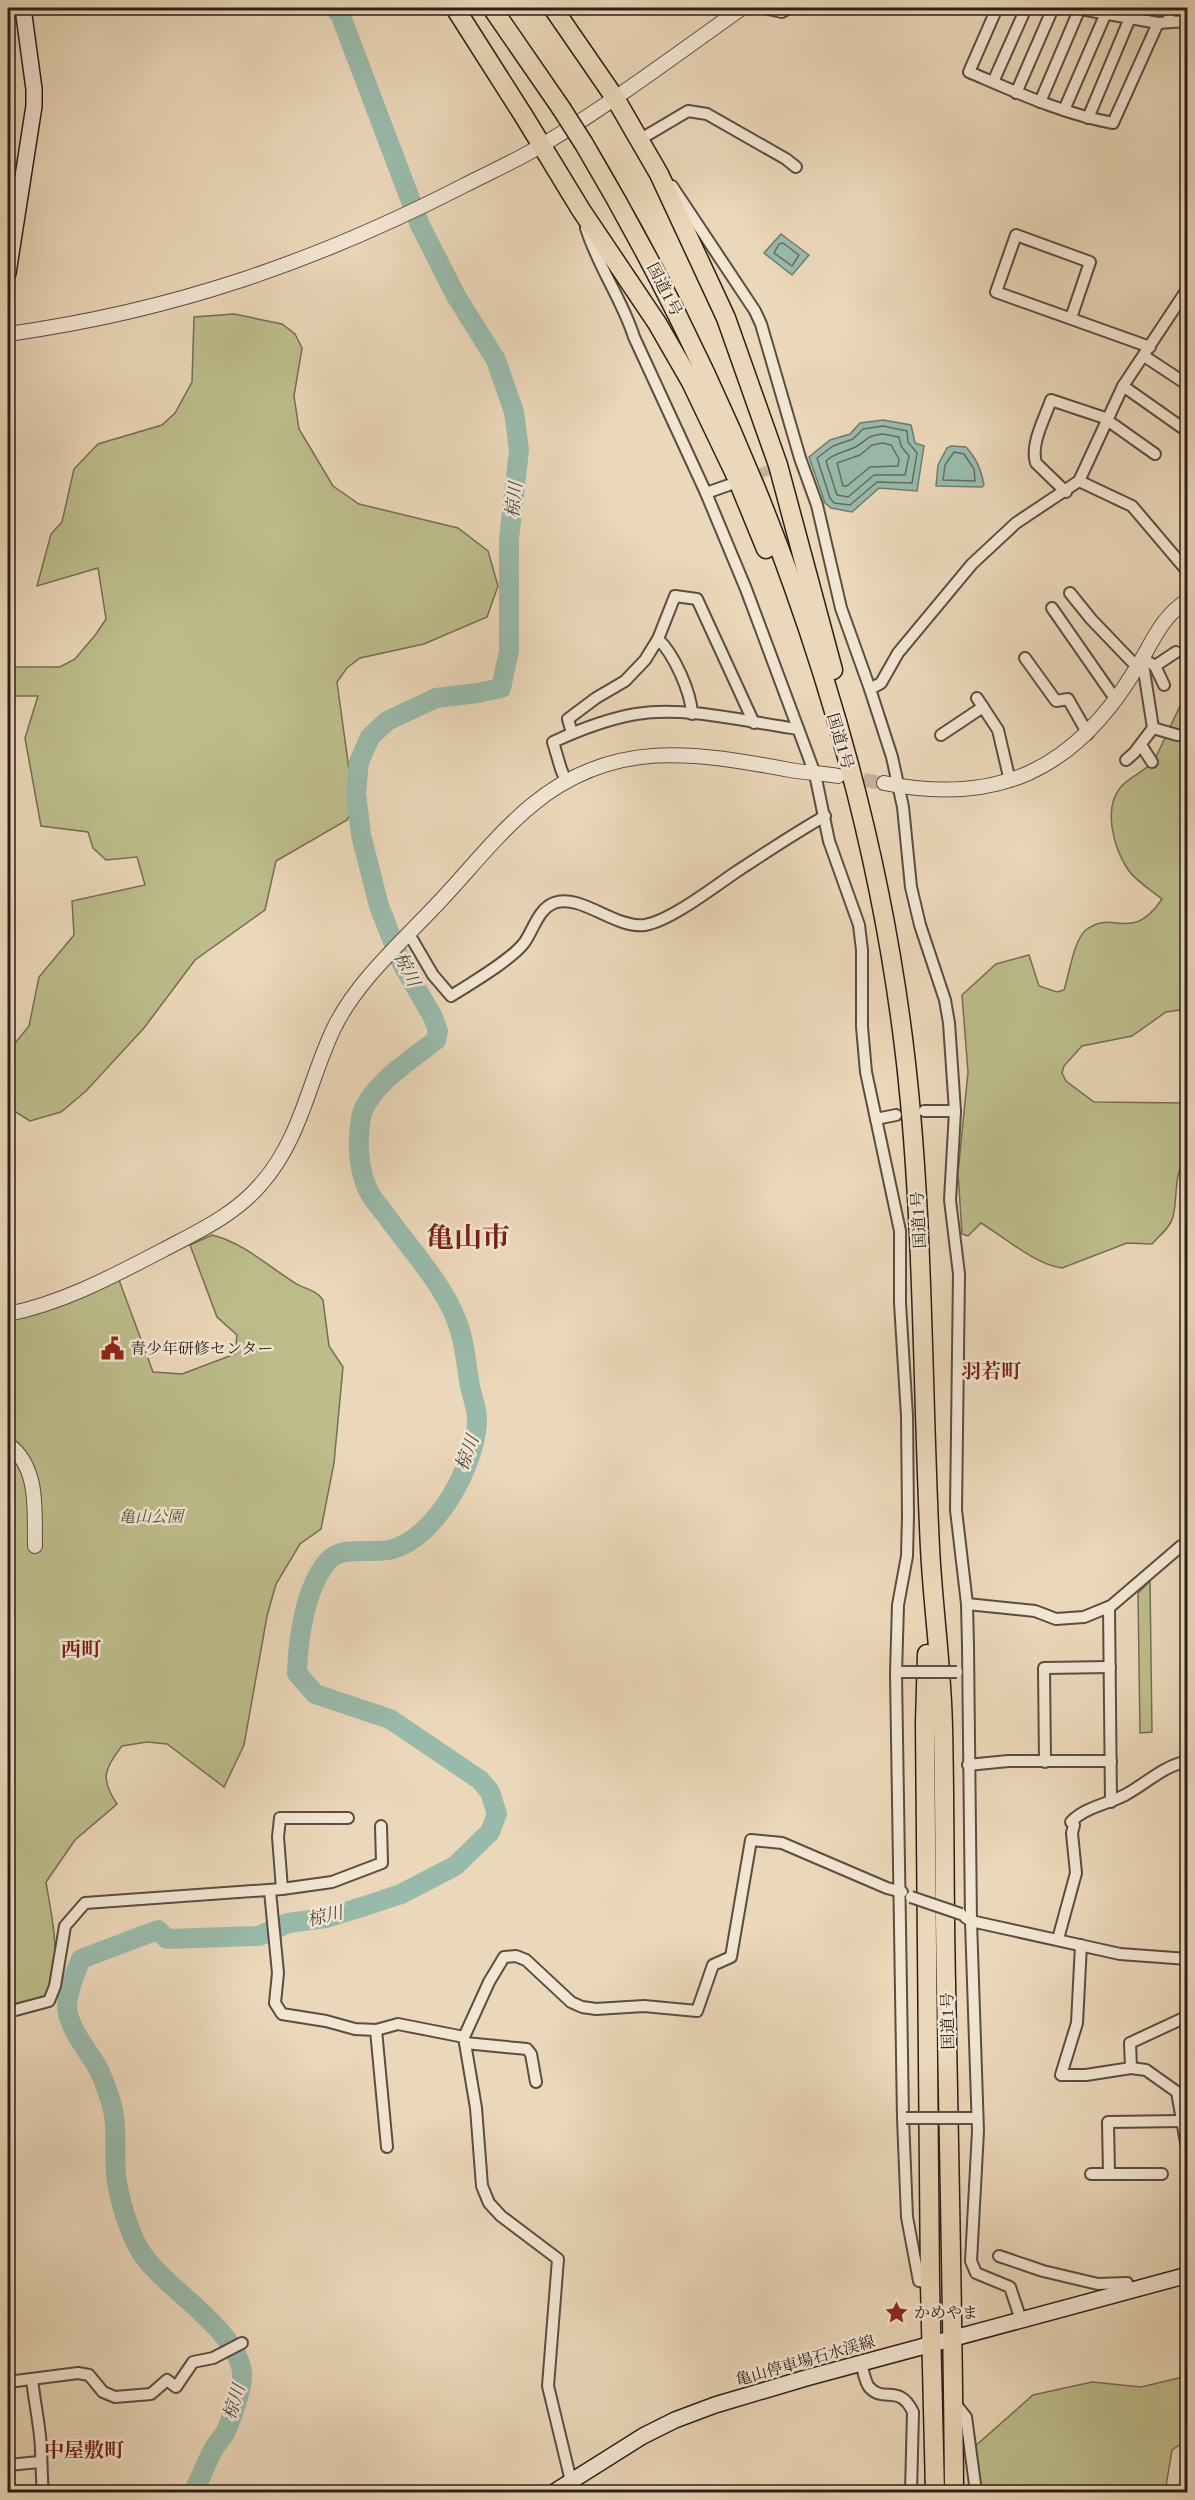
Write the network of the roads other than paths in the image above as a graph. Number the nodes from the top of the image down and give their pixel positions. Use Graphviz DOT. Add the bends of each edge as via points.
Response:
graph roads {
  1 [pos="23,8"];
  2 [pos="455,8"];
  3 [pos="492,8"];
  4 [pos="553,8"];
  5 [pos="742,8"];
  6 [pos="764,8"];
  7 [pos="789,8"];
  8 [pos="997,8"];
  9 [pos="1026,8"];
  10 [pos="1053,8"];
  11 [pos="1077,8"];
  12 [pos="1140,8"];
  13 [pos="1168,8"];
  14 [pos="1111,12"];
  15 [pos="1136,19"];
  16 [pos="1188,21"];
  17 [pos="1164,22"];
  18 [pos="993,82"];
  19 [pos="1016,93"];
  20 [pos="615,98"];
  21 [pos="1040,102"];
  22 [pos="1064,110"];
  23 [pos="1088,118"];
  24 [pos="639,140"];
  25 [pos="542,145"];
  26 [pos="796,167"];
  27 [pos="659,174"];
  28 [pos="581,210"];
  29 [pos="8,273"];
  30 [pos="1188,288"];
  31 [pos="1071,318"];
  32 [pos="8,334"];
  33 [pos="1147,351"];
  34 [pos="1188,385"];
  35 [pos="1123,386"];
  36 [pos="1107,419"];
  37 [pos="1184,429"];
  38 [pos="1155,454"];
  39 [pos="800,458"];
  40 [pos="785,464"];
  41 [pos="1079,481"];
  42 [pos="729,485"];
  43 [pos="1066,492"];
  44 [pos="706,493"];
  45 [pos="1188,572"];
  46 [pos="1070,593"];
  47 [pos="1188,600"];
  48 [pos="1052,608"];
  49 [pos="658,639"];
  50 [pos="1176,652"];
  51 [pos="1025,658"];
  52 [pos="818,660"];
  53 [pos="1140,662"];
  54 [pos="1155,666"];
  55 [pos="1164,685"];
  56 [pos="870,689"];
  57 [pos="1116,700"];
  58 [pos="692,714"];
  59 [pos="754,723"];
  60 [pos="1153,728"];
  61 [pos="798,729"];
  62 [pos="572,733"];
  63 [pos="1088,734"];
  64 [pos="941,735"];
  65 [pos="1177,735"];
  66 [pos="1141,745"];
  67 [pos="1126,760"];
  68 [pos="1152,762"];
  69 [pos="815,774"];
  70 [pos="838,776"];
  71 [pos="567,781"];
  72 [pos="1010,781"];
  73 [pos="884,783"];
  74 [pos="899,786"];
  75 [pos="825,816"];
  76 [pos="863,820"];
  77 [pos="407,937"];
  78 [pos="924,1111"];
  79 [pos="955,1111"];
  80 [pos="896,1115"];
  81 [pos="876,1119"];
  82 [pos="8,1314"];
  83 [pos="8,1444"];
  84 [pos="34,1546"];
  85 [pos="1181,1546"];
  86 [pos="930,1550"];
  87 [pos="967,1604"];
  88 [pos="1109,1607"];
  89 [pos="1110,1667"];
  90 [pos="899,1673"];
  91 [pos="963,1673"];
  92 [pos="1111,1761"];
  93 [pos="1188,1761"];
  94 [pos="1045,1762"];
  95 [pos="968,1765"];
  96 [pos="1111,1802"];
  97 [pos="348,1818"];
  98 [pos="381,1826"];
  99 [pos="898,1889"];
  100 [pos="276,1890"];
  101 [pos="966,1918"];
  102 [pos="1058,1939"];
  103 [pos="1081,1945"];
  104 [pos="1188,1959"];
  105 [pos="8,2012"];
  106 [pos="1188,2016"];
  107 [pos="376,2030"];
  108 [pos="465,2040"];
  109 [pos="1131,2068"];
  110 [pos="536,2082"];
  111 [pos="1183,2101"];
  112 [pos="905,2118"];
  113 [pos="975,2118"];
  114 [pos="1182,2121"];
  115 [pos="387,2147"];
  116 [pos="1188,2154"];
  117 [pos="1091,2174"];
  118 [pos="1109,2174"];
  119 [pos="1162,2174"];
  120 [pos="999,2256"];
  121 [pos="1188,2275"];
  122 [pos="930,2284"];
  123 [pos="1129,2291"];
  124 [pos="1021,2320"];
  125 [pos="954,2337"];
  126 [pos="241,2343"];
  127 [pos="931,2343"];
  128 [pos="861,2363"];
  129 [pos="32,2379"];
  130 [pos="8,2382"];
  131 [pos="953,2402"];
  132 [pos="39,2462"];
  133 [pos="8,2464"];
  134 [pos="571,2481"];
  135 [pos="43,2493"];
  136 [pos="554,2493"];
  137 [pos="911,2493"];
  138 [pos="935,2493"];
  139 [pos="954,2493"];
  140 [pos="976,2493"];
  1 -- 29 [label="main road" via="34,106"];
  2 -- 25 [label="highway"];
  3 -- 52 [label="highway, 国道1号, bridge" via="584,144 657,272 754,481"];
  4 -- 20 [label="highway"];
  5 -- 20 [label="street"];
  6 -- 7 [label="street" via="782,12"];
  8 -- 18 [label="street" via="969,72"];
  9 -- 18 [label="street"];
  10 -- 19 [label="street"];
  11 -- 14 [label="street"];
  11 -- 21 [label="street"];
  12 -- 15 [label="street"];
  13 -- 17 [label="street"];
  14 -- 15 [label="street"];
  14 -- 22 [label="street"];
  15 -- 17 [label="street"];
  15 -- 23 [label="street"];
  16 -- 17 [label="street"];
  17 -- 23 [label="street" via="1113,123"];
  18 -- 19 [label="street"];
  19 -- 21 [label="street"];
  20 -- 24 [label="highway"];
  20 -- 25 [label="street"];
  21 -- 22 [label="street"];
  22 -- 23 [label="street"];
  24 -- 26 [label="street" via="688,111 707,114"];
  24 -- 27 [label="highway"];
  25 -- 28 [label="highway"];
  25 -- 32 [label="street" via="390,223 229,285 72,325"];
  27 -- 39 [label="street" via="674,187 755,311"];
  27 -- 76 [label="highway" via="726,318 778,465 857,758 863,787"];
  28 -- 44 [label="street" via="596,258 627,314 634,338"];
  28 -- 52 [label="highway" via="691,382 736,476 808,654"];
  30 -- 33 [label="street"];
  31 -- 31 [label="street" via="996,292 1016,235 1090,262"];
  31 -- 33 [label="street"];
  33 -- 34 [label="street"];
  33 -- 35 [label="street"];
  35 -- 36 [label="street"];
  35 -- 37 [label="street"];
  36 -- 38 [label="street"];
  36 -- 41 [label="street"];
  36 -- 43 [label="street" via="1051,400 1034,457"];
  39 -- 40 [label="street"];
  39 -- 56 [label="street" via="817,505 840,608"];
  41 -- 43 [label="street"];
  41 -- 45 [label="street" via="1132,506"];
  42 -- 44 [label="street"];
  43 -- 56 [label="street" via="1017,523 972,564 898,653 881,683"];
  44 -- 61 [label="street"];
  46 -- 53 [label="street" via="1091,619"];
  47 -- 53 [label="street" via="1160,626"];
  48 -- 57 [label="street"];
  49 -- 58 [label="street" via="667,648 691,702"];
  49 -- 59 [label="street" via="675,596 697,598"];
  49 -- 62 [label="street" via="625,681 568,719"];
  50 -- 54 [label="street"];
  51 -- 63 [label="street" via="1056,702 1068,699"];
  52 -- 76 [label="highway, 国道1号"];
  53 -- 54 [label="street"];
  53 -- 57 [label="street"];
  53 -- 60 [label="street"];
  54 -- 55 [label="street"];
  56 -- 74 [label="street"];
  57 -- 63 [label="street"];
  58 -- 59 [label="street"];
  58 -- 62 [label="street" via="639,714 599,722"];
  59 -- 61 [label="street"];
  60 -- 65 [label="street"];
  60 -- 66 [label="street"];
  61 -- 69 [label="street"];
  62 -- 71 [label="street" via="553,742"];
  63 -- 72 [label="street" via="1054,759"];
  64 -- 72 [label="street" via="980,702 998,730"];
  66 -- 67 [label="street"];
  66 -- 68 [label="street"];
  69 -- 70 [label="street"];
  69 -- 71 [label="street" via="705,756 660,754 615,761"];
  69 -- 75 [label="street"];
  71 -- 77 [label="street" via="522,814"];
  72 -- 74 [label="street" via="962,790"];
  73 -- 74 [label="street"];
  74 -- 79 [label="street" via="911,887 945,1000"];
  75 -- 77 [label="street" via="693,901 645,925 625,924 573,903 553,903 516,952 451,996"];
  75 -- 81 [label="street" via="837,866 859,926 862,1027"];
  76 -- 86 [label="highway, 国道1号" via="882,907 906,1062 922,1298"];
  77 -- 82 [label="street" via="345,1009 290,1142 271,1173 246,1200 192,1234 92,1286"];
  78 -- 79 [label="street"];
  79 -- 87 [label="street" via="950,1200 959,1274 956,1503"];
  80 -- 81 [label="street"];
  81 -- 90 [label="street" via="900,1231 907,1416 907,1556 898,1605"];
  83 -- 84 [label="street" via="28,1469 33,1484"];
  85 -- 88 [label="street"];
  86 -- 122 [label="highway, 国道1号" via="925,1723"];
  86 -- 125 [label="highway, 国道1号" via="943,1723"];
  87 -- 88 [label="street" via="1035,1611 1056,1619 1084,1617"];
  87 -- 91 [label="street"];
  88 -- 89 [label="street"];
  89 -- 92 [label="street"];
  89 -- 94 [label="street" via="1044,1668"];
  90 -- 91 [label="street, bridge"];
  90 -- 99 [label="street"];
  91 -- 95 [label="street"];
  92 -- 94 [label="street"];
  92 -- 96 [label="street"];
  93 -- 96 [label="street" via="1171,1765"];
  94 -- 95 [label="street"];
  95 -- 101 [label="street"];
  96 -- 102 [label="street" via="1085,1810 1071,1822 1076,1873"];
  97 -- 100 [label="street" via="280,1818"];
  98 -- 100 [label="street" via="384,1859 378,1866 333,1882"];
  99 -- 101 [label="street, bridge"];
  99 -- 108 [label="street" via="887,1888 782,1843 751,1840 731,1957 713,1965 698,2011 644,2006 582,2007 571,2002 526,1960 504,1957"];
  99 -- 112 [label="street"];
  100 -- 105 [label="street" via="85,1903 65,1926 49,2001"];
  100 -- 107 [label="street" via="275,2003 282,2013"];
  101 -- 102 [label="street"];
  101 -- 113 [label="street" via="976,2015"];
  102 -- 103 [label="street"];
  103 -- 104 [label="street" via="1120,1954"];
  103 -- 109 [label="street" via="1077,2022 1061,2075"];
  106 -- 109 [label="street" via="1130,2043"];
  107 -- 108 [label="street" via="399,2024"];
  107 -- 115 [label="street"];
  108 -- 110 [label="street" via="527,2049"];
  108 -- 134 [label="street" via="476,2108 482,2186 489,2203 558,2259 548,2385"];
  109 -- 111 [label="street" via="1146,2070"];
  111 -- 114 [label="street"];
  112 -- 113 [label="street, bridge"];
  112 -- 122 [label="street" via="907,2217 919,2281"];
  113 -- 124 [label="street" via="972,2267 982,2277 1010,2287"];
  114 -- 116 [label="street"];
  114 -- 118 [label="street" via="1108,2122"];
  117 -- 118 [label="street"];
  118 -- 119 [label="street"];
  120 -- 123 [label="street" via="1098,2284 1127,2283"];
  121 -- 123 [label="main road, 亀山停車場石水渓線"];
  122 -- 127 [label="highway, 国道1号"];
  123 -- 124 [label="main road, 亀山停車場石水渓線"];
  124 -- 125 [label="main road, 亀山停車場石水渓線"];
  125 -- 127 [label="main road, 亀山停車場石水渓線"];
  125 -- 131 [label="highway, 国道1号"];
  126 -- 129 [label="street" via="213,2358 193,2362 176,2387 167,2380 151,2394 115,2397 104,2392 89,2375 78,2373"];
  127 -- 128 [label="main road, 亀山停車場石水渓線"];
  127 -- 138 [label="highway, 国道1号"];
  128 -- 134 [label="main road, 亀山停車場石水渓線" via="675,2420"];
  128 -- 137 [label="street" via="869,2386 879,2393 900,2395 913,2412"];
  129 -- 130 [label="street"];
  129 -- 132 [label="street" via="42,2454"];
  131 -- 139 [label="highway, 国道1号"];
  131 -- 140 [label="street" via="966,2417"];
  132 -- 133 [label="street"];
  132 -- 135 [label="street"];
  134 -- 136 [label="main road, 亀山停車場石水渓線"];
}
